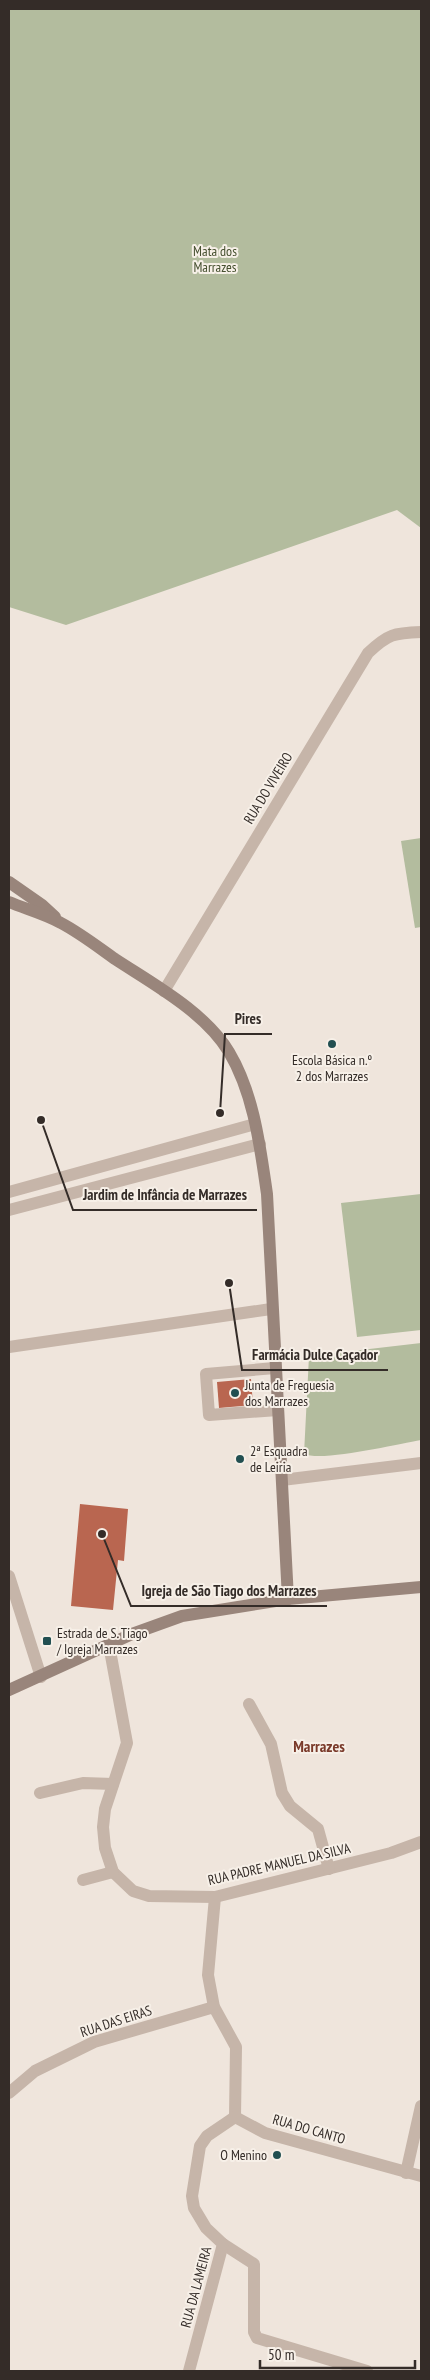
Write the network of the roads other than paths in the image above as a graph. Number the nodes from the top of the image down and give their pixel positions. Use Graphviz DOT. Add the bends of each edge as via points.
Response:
graph roads {
  1 [pos="421,632"];
  2 [pos="9,882"];
  3 [pos="9,902"];
  4 [pos="62,924"];
  5 [pos="164,991"];
  6 [pos="255,1124"];
  7 [pos="260,1144"];
  8 [pos="9,1192"];
  9 [pos="9,1210"];
  10 [pos="272,1309"];
  11 [pos="9,1347"];
  12 [pos="275,1368"];
  13 [pos="278,1410"];
  14 [pos="421,1463"];
  15 [pos="282,1480"];
  16 [pos="9,1576"];
  17 [pos="421,1587"];
  18 [pos="288,1600"];
  19 [pos="109,1645"];
  20 [pos="41,1677"];
  21 [pos="9,1690"];
  22 [pos="249,1704"];
  23 [pos="112,1784"];
  24 [pos="40,1793"];
  25 [pos="421,1842"];
  26 [pos="328,1868"];
  27 [pos="113,1872"];
  28 [pos="83,1880"];
  29 [pos="215,1897"];
  30 [pos="214,2007"];
  31 [pos="9,2093"];
  32 [pos="421,2106"];
  33 [pos="235,2117"];
  34 [pos="406,2173"];
  35 [pos="421,2176"];
  36 [pos="223,2244"];
  37 [pos="189,2371"];
  38 [pos="367,2371"];
  1 -- 5 [label="street, RUA DO VIVEIRO" via="395,633 368,653"];
  2 -- 4 [label="main road"];
  3 -- 4 [label="main road"];
  4 -- 5 [label="main road"];
  5 -- 6 [label="main road" via="206,1024 228,1051 246,1089"];
  6 -- 7 [label="main road"];
  6 -- 8 [label="street"];
  7 -- 9 [label="street"];
  7 -- 10 [label="main road" via="267,1194"];
  10 -- 11 [label="street"];
  10 -- 12 [label="main road"];
  12 -- 13 [label="main road"];
  12 -- 13 [label="street" via="206,1374 209,1415"];
  13 -- 15 [label="main road"];
  14 -- 15 [label="street"];
  15 -- 18 [label="main road"];
  16 -- 20 [label="street"];
  17 -- 18 [label="main road"];
  18 -- 19 [label="main road" via="165,1620"];
  19 -- 20 [label="main road"];
  19 -- 23 [label="street, RUA PADRE MANUEL DA SILVA" via="127,1742"];
  20 -- 21 [label="main road"];
  22 -- 26 [label="street" via="271,1744 282,1793 290,1806 318,1829"];
  23 -- 24 [label="street" via="82,1783"];
  23 -- 27 [label="street, RUA PADRE MANUEL DA SILVA" via="103,1827 104,1848"];
  25 -- 26 [label="street, RUA PADRE MANUEL DA SILVA" via="391,1853"];
  26 -- 29 [label="street, RUA PADRE MANUEL DA SILVA"];
  27 -- 28 [label="street"];
  27 -- 29 [label="street, RUA PADRE MANUEL DA SILVA" via="133,1891 149,1896"];
  29 -- 30 [label="street" via="208,1975"];
  30 -- 31 [label="street, RUA DAS EIRAS" via="94,2042 35,2071"];
  30 -- 33 [label="street" via="236,2047"];
  32 -- 34 [label="street"];
  33 -- 34 [label="street, RUA DO CANTO" via="265,2133"];
  33 -- 36 [label="street, RUA DA LAMEIRA" via="207,2136 200,2146 192,2196 194,2208 206,2228"];
  34 -- 35 [label="street, RUA DO CANTO"];
  36 -- 37 [label="street, RUA DA LAMEIRA"];
  36 -- 38 [label="street" via="254,2264 254,2332 257,2338"];
}
